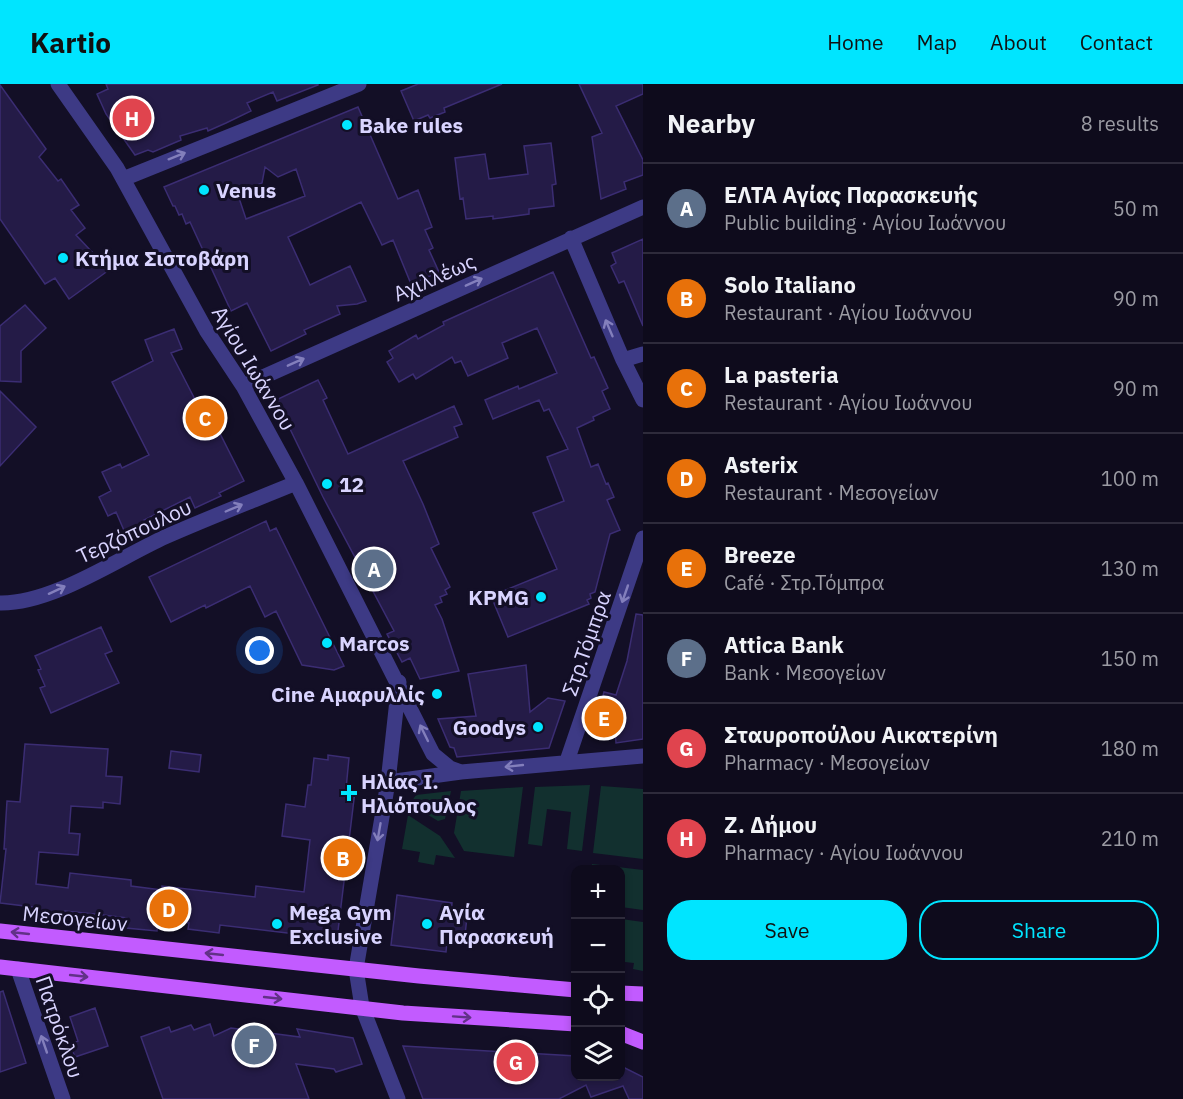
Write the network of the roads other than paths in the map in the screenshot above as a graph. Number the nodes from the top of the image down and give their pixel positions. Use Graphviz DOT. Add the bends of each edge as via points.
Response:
graph roads {
  1 [pos="58,84"];
  2 [pos="359,84"];
  3 [pos="123,179"];
  4 [pos="643,207"];
  5 [pos="571,238"];
  6 [pos="643,354"];
  7 [pos="623,360"];
  8 [pos="243,386"];
  9 [pos="643,400"];
  10 [pos="296,483"];
  11 [pos="643,538"];
  12 [pos="0,608"];
  13 [pos="399,682"];
  14 [pos="643,756"];
  15 [pos="567,761"];
  16 [pos="461,772"];
  17 [pos="388,782"];
  18 [pos="0,931"];
  19 [pos="0,968"];
  20 [pos="18,969"];
  21 [pos="356,969"];
  22 [pos="571,990"];
  23 [pos="625,993"];
  24 [pos="643,994"];
  25 [pos="362,1007"];
  26 [pos="571,1024"];
  27 [pos="625,1028"];
  28 [pos="643,1030"];
  29 [pos="625,1035"];
  30 [pos="643,1042"];
  31 [pos="63,1099"];
  32 [pos="398,1099"];
  1 -- 3 [label="street, Αγίου Ιωάννου"];
  3 -- 2 [label="street, one-way"];
  3 -- 8 [label="street, Αγίου Ιωάννου" via="206,330"];
  4 -- 5 [label="street, Αχιλλέως"];
  7 -- 5 [label="street, one-way"];
  8 -- 5 [label="street, Αχιλλέως, one-way"];
  6 -- 7 [label="street"];
  7 -- 9 [label="street"];
  8 -- 10 [label="street, Αγίου Ιωάννου"];
  12 -- 10 [label="street, Τερζόπουλου, one-way" via="40,598 165,537"];
  10 -- 13 [label="street, Αγίου Ιωάννου"];
  11 -- 15 [label="street, Στρ.Τόμπρα, one-way"];
  16 -- 13 [label="street, Αγίου Ιωάννου, one-way" via="434,754"];
  13 -- 17 [label="street"];
  14 -- 15 [label="street"];
  15 -- 16 [label="street, one-way"];
  16 -- 17 [label="street"];
  17 -- 21 [label="street, one-way"];
  21 -- 18 [label="main road, Μεσογείων, one-way"];
  19 -- 20 [label="main road"];
  20 -- 25 [label="main road, one-way"];
  31 -- 20 [label="street, Πατρόκλου, one-way"];
  21 -- 22 [label="main road, Μεσογείων"];
  21 -- 25 [label="street"];
  23 -- 24 [label="main road"];
  25 -- 26 [label="main road, one-way"];
  25 -- 32 [label="street"];
  27 -- 28 [label="main road"];
  29 -- 30 [label="main road"];
}
